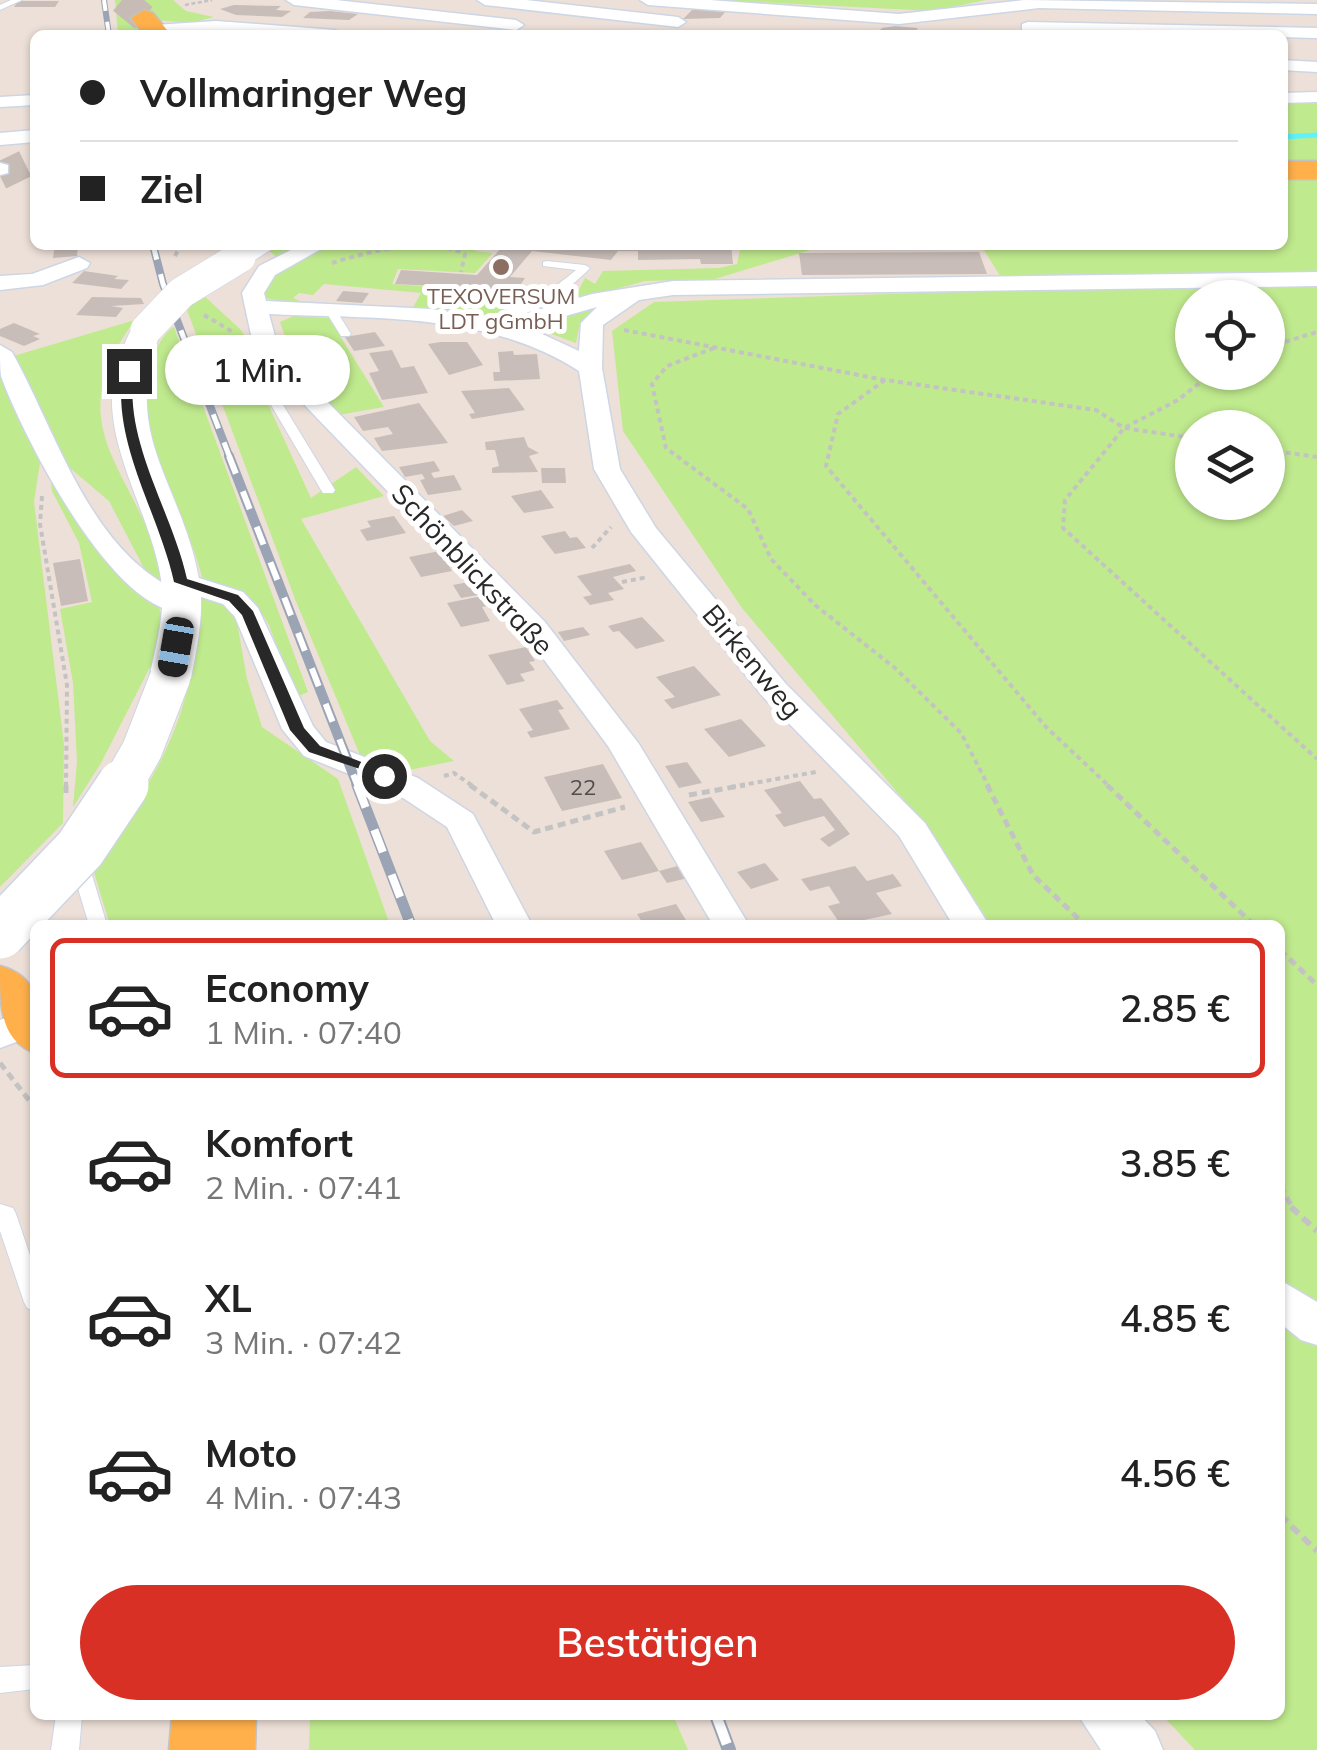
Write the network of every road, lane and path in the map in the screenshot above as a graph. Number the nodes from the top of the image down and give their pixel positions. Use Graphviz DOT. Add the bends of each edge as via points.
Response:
graph roads {
  1 [pos="18,0"];
  2 [pos="294,0"];
  3 [pos="485,0"];
  4 [pos="648,0"];
  5 [pos="183,5"];
  6 [pos="213,7"];
  7 [pos="0,8"];
  8 [pos="1317,8"];
  9 [pos="690,23"];
  10 [pos="978,24"];
  11 [pos="536,27"];
  12 [pos="153,28"];
  13 [pos="269,30"];
  14 [pos="1204,30"];
  15 [pos="1288,32"];
  16 [pos="1317,33"];
  17 [pos="1288,66"];
  18 [pos="1317,66"];
  19 [pos="1317,97"];
  20 [pos="1288,98"];
  21 [pos="30,136"];
  22 [pos="0,138"];
  23 [pos="1288,158"];
  24 [pos="1317,158"];
  25 [pos="1288,170"];
  26 [pos="1317,170"];
  27 [pos="178,250"];
  28 [pos="305,250"];
  29 [pos="406,250"];
  30 [pos="461,250"];
  31 [pos="175,256"];
  32 [pos="254,261"];
  33 [pos="79,263"];
  34 [pos="548,264"];
  35 [pos="461,272"];
  36 [pos="1317,279"];
  37 [pos="0,285"];
  38 [pos="638,294"];
  39 [pos="72,295"];
  40 [pos="257,307"];
  41 [pos="332,312"];
  42 [pos="479,322"];
  43 [pos="592,323"];
  44 [pos="507,326"];
  45 [pos="1317,332"];
  46 [pos="344,334"];
  47 [pos="1285,342"];
  48 [pos="714,348"];
  49 [pos="0,352"];
  50 [pos="590,368"];
  51 [pos="885,380"];
  52 [pos="296,386"];
  53 [pos="1190,390"];
  54 [pos="1124,428"];
  55 [pos="1175,436"];
  56 [pos="1285,453"];
  57 [pos="1317,458"];
  58 [pos="52,460"];
  59 [pos="328,490"];
  60 [pos="168,591"];
  61 [pos="1317,759"];
  62 [pos="66,795"];
  63 [pos="83,875"];
  64 [pos="96,920"];
  65 [pos="511,920"];
  66 [pos="729,920"];
  67 [pos="969,920"];
  68 [pos="1080,920"];
  69 [pos="1249,920"];
  70 [pos="0,933"];
  71 [pos="1285,955"];
  72 [pos="1317,985"];
  73 [pos="13,1028"];
  74 [pos="30,1090"];
  75 [pos="1285,1197"];
  76 [pos="0,1212"];
  77 [pos="1317,1231"];
  78 [pos="30,1287"];
  79 [pos="1285,1302"];
  80 [pos="1317,1327"];
  81 [pos="1285,1520"];
  82 [pos="1317,1551"];
  83 [pos="30,1677"];
  84 [pos="0,1680"];
  85 [pos="68,1720"];
  86 [pos="214,1720"];
  87 [pos="1109,1720"];
  88 [pos="65,1750"];
  89 [pos="212,1750"];
  90 [pos="1136,1750"];
  1 -- 7 [label="lane"];
  2 -- 11 [label="street"];
  3 -- 9 [label="street"];
  4 -- 8 [label="street" via="899,19 1039,3"];
  5 -- 6 [label="street"];
  5 -- 6 [label="path"];
  10 -- 14 [label="street"];
  12 -- 13 [label="street"];
  15 -- 16 [label="street"];
  17 -- 18 [label="street"];
  19 -- 20 [label="street"];
  21 -- 22 [label="street"];
  23 -- 24 [label="main road"];
  25 -- 26 [label="main road"];
  27 -- 31 [label="path"];
  28 -- 32 [label="street"];
  29 -- 32 [label="path" via="335,262 303,282"];
  30 -- 35 [label="path"];
  32 -- 40 [label="street, Schönblickstraße"];
  32 -- 60 [label="main road, bridge" via="180,293 135,349 124,396 130,431 173,546"];
  33 -- 37 [label="street"];
  34 -- 42 [label="lane" via="585,268 545,304"];
  36 -- 38 [label="street" via="964,279"];
  37 -- 39 [label="street"];
  38 -- 43 [label="street"];
  38 -- 44 [label="street"];
  40 -- 41 [label="street"];
  40 -- 52 [label="street, Schönblickstraße" via="265,344"];
  41 -- 42 [label="street"];
  41 -- 46 [label="lane"];
  42 -- 44 [label="street"];
  43 -- 48 [label="path"];
  43 -- 50 [label="street, Birkenweg"];
  44 -- 50 [label="street" via="548,339"];
  45 -- 47 [label="path"];
  48 -- 51 [label="path"];
  48 -- 68 [label="path" via="667,366 652,384 666,448 748,508 772,558 815,605 895,668 961,733 1033,875"];
  49 -- 58 [label="street"];
  50 -- 67 [label="street, Birkenweg" via="607,468 645,532 775,691 913,830"];
  51 -- 54 [label="path" via="1096,410"];
  51 -- 69 [label="path" via="838,414 826,466 1046,727"];
  52 -- 59 [label="lane" via="270,393"];
  52 -- 66 [label="street, Schönblickstraße" via="535,628 622,744"];
  53 -- 54 [label="path"];
  54 -- 55 [label="path"];
  54 -- 61 [label="path" via="1066,500 1062,528"];
  56 -- 57 [label="path"];
  58 -- 60 [label="street" via="105,540"];
  58 -- 62 [label="path" via="40,524 67,685"];
  60 -- 65 [label="street" via="233,598 248,614 298,730 315,749 406,784 461,820"];
  60 -- 70 [label="main road, bridge" via="170,678 132,773 70,859"];
  63 -- 64 [label="lane"];
  71 -- 72 [label="path"];
  73 -- 74 [label="path"];
  75 -- 77 [label="path"];
  76 -- 78 [label="lane"];
  79 -- 80 [label="street"];
  81 -- 82 [label="path"];
  83 -- 84 [label="lane"];
  85 -- 88 [label="lane"];
  86 -- 89 [label="main road"];
  87 -- 90 [label="street"];
}
